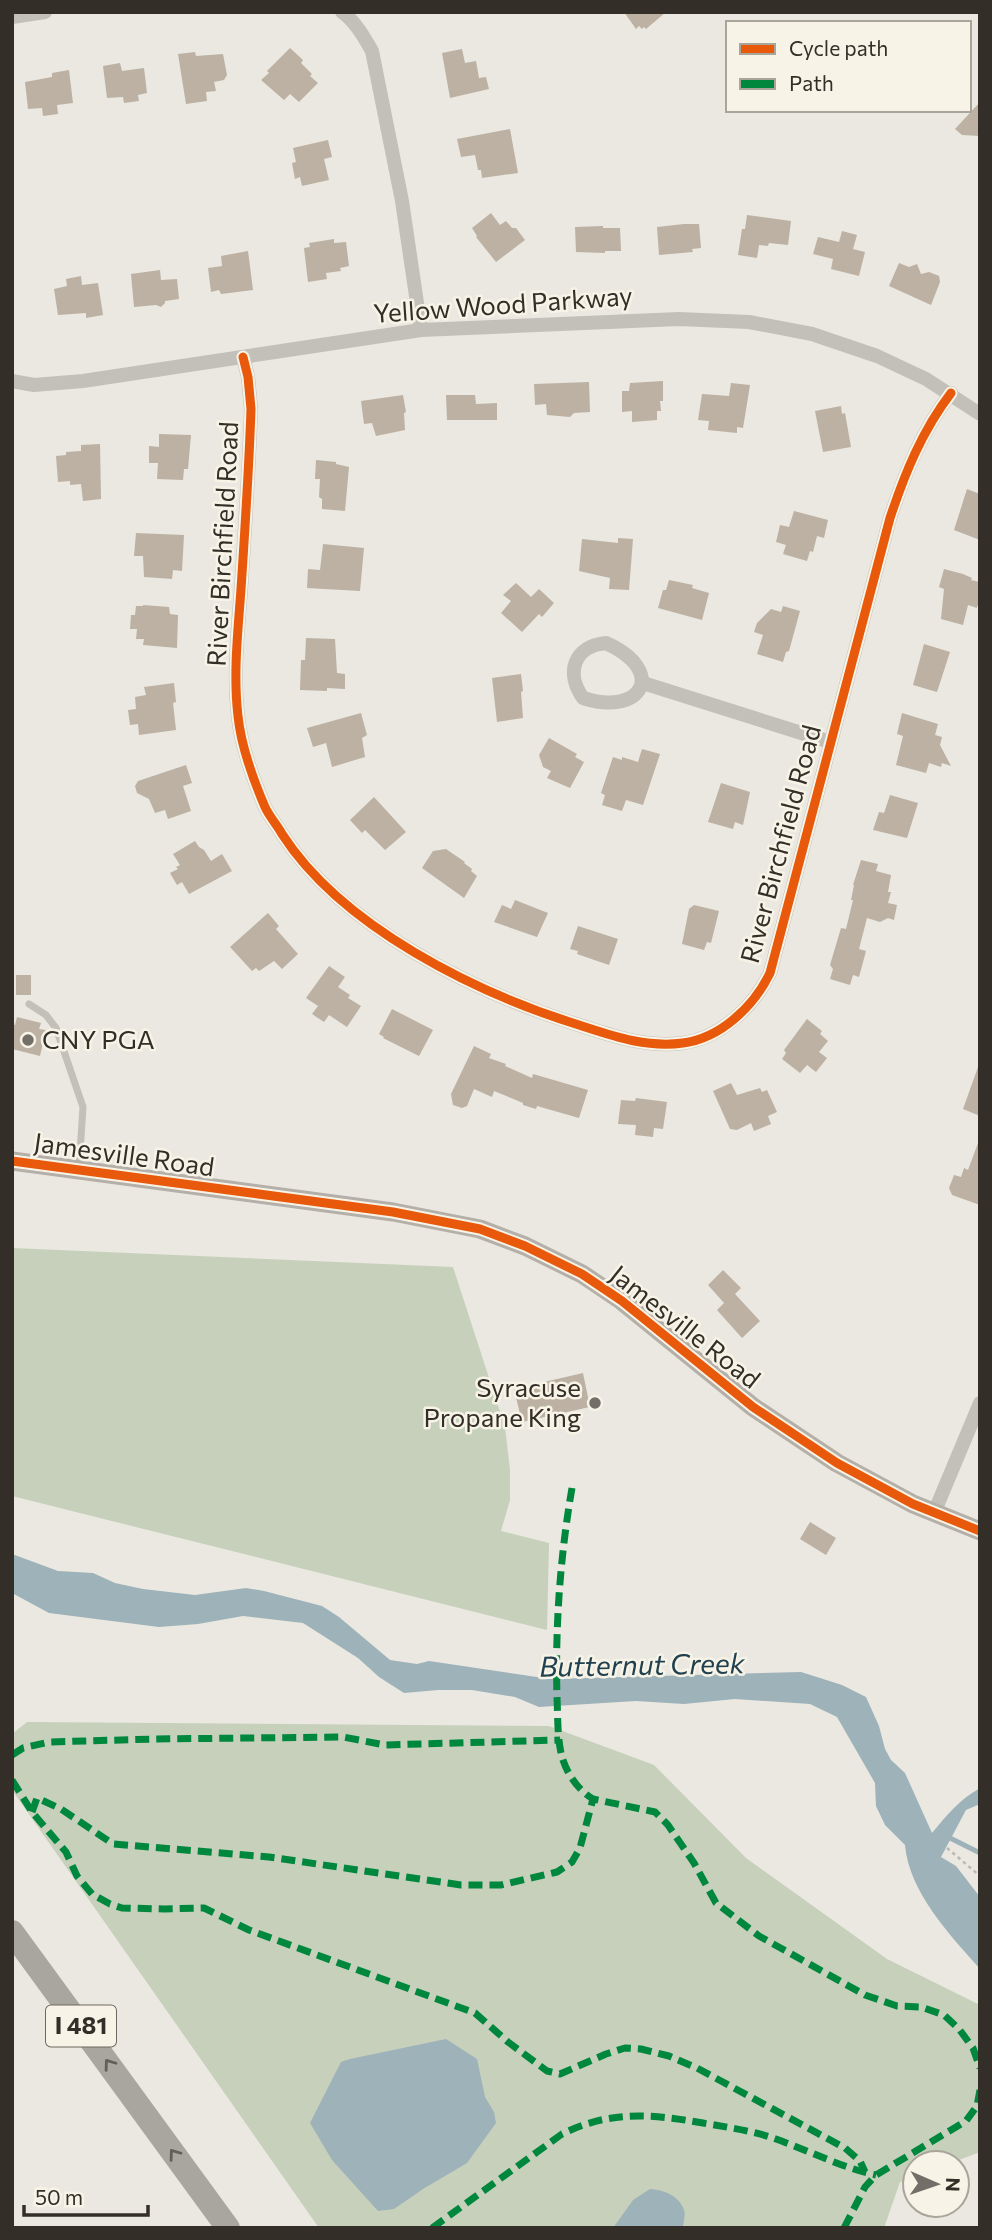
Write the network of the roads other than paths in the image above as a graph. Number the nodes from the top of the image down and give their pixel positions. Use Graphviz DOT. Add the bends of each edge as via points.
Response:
graph roads {
  1 [pos="45,12"];
  2 [pos="342,12"];
  3 [pos="12,17"];
  4 [pos="421,330"];
  5 [pos="243,357"];
  6 [pos="12,381"];
  7 [pos="951,393"];
  8 [pos="980,414"];
  9 [pos="643,683"];
  10 [pos="830,743"];
  11 [pos="29,1004"];
  12 [pos="12,1161"];
  13 [pos="78,1170"];
  14 [pos="980,1403"];
  15 [pos="934,1513"];
  16 [pos="980,1531"];
  17 [pos="12,1933"];
  18 [pos="228,2228"];
  1 -- 3 [label="street"];
  2 -- 4 [label="street" via="372,51 402,201"];
  4 -- 5 [label="street, Yellow Wood Parkway"];
  4 -- 7 [label="street, Yellow Wood Parkway" via="679,319 749,322 812,334 877,356"];
  5 -- 6 [label="street, Yellow Wood Parkway" via="83,381"];
  5 -- 10 [label="street, River Birchfield Road" via="251,410 237,647 243,745 266,809 292,849 347,905 399,941 471,983 552,1017 623,1039 684,1043 711,1034 735,1019 761,991 770,973"];
  7 -- 8 [label="street, Yellow Wood Parkway"];
  7 -- 10 [label="street, River Birchfield Road" via="907,467"];
  9 -- 9 [label="street" via="640,671 624,651 606,643 592,644 581,652 574,668 575,687 583,698 598,703 631,698"];
  9 -- 10 [label="street"];
  11 -- 13 [label="lane" via="56,1028 83,1107"];
  12 -- 13 [label="street, Jamesville Road"];
  13 -- 15 [label="street, Jamesville Road" via="393,1212 480,1229 525,1246 582,1274 622,1301 753,1407 827,1456"];
  14 -- 15 [label="street"];
  15 -- 16 [label="street, Jamesville Road"];
  18 -- 17 [label="highway, I 481, one-way"];
}
